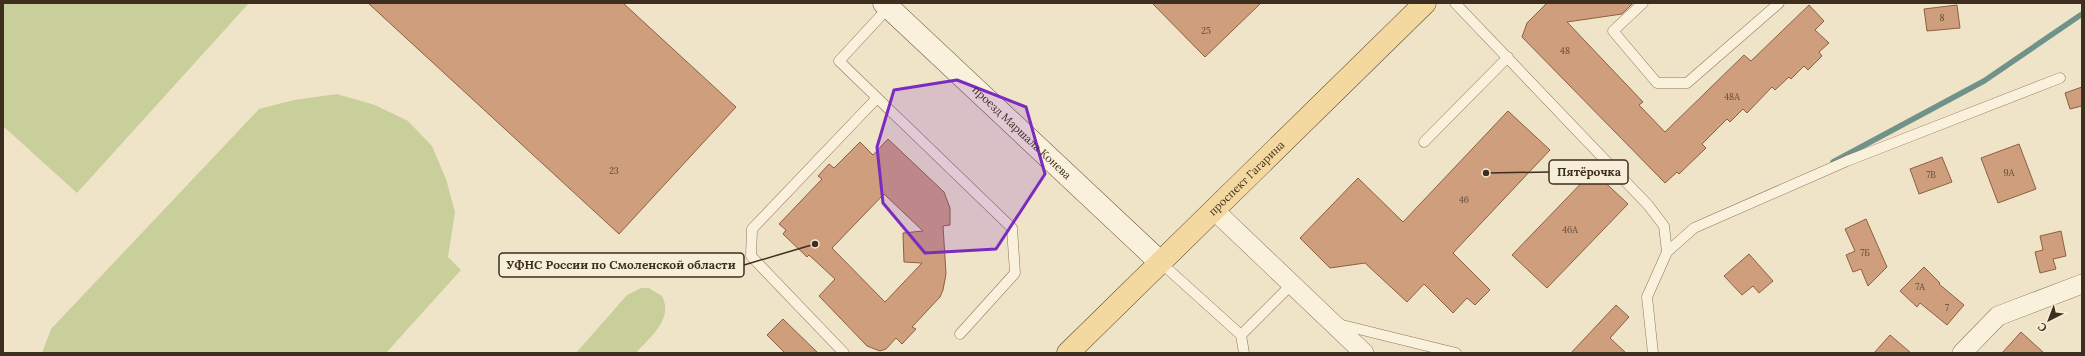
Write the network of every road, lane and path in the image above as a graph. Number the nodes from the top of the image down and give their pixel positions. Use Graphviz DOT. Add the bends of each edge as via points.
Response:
graph roads {
  1 [pos="1425,3"];
  2 [pos="1455,3"];
  3 [pos="1643,3"];
  4 [pos="1779,3"];
  5 [pos="887,5"];
  6 [pos="1508,57"];
  7 [pos="2060,78"];
  8 [pos="877,98"];
  9 [pos="1424,142"];
  10 [pos="1214,210"];
  11 [pos="1667,252"];
  12 [pos="1160,262"];
  13 [pos="1292,284"];
  14 [pos="2082,284"];
  15 [pos="1332,322"];
  16 [pos="960,334"];
  17 [pos="1241,335"];
  18 [pos="1969,351"];
  19 [pos="844,353"];
  20 [pos="1068,353"];
  21 [pos="1244,353"];
  22 [pos="1364,353"];
  23 [pos="1456,353"];
  24 [pos="1653,353"];
  1 -- 10 [label="main road, проспект Гагарина"];
  2 -- 6 [label="lane"];
  3 -- 4 [label="lane" via="1613,31 1657,82 1688,83"];
  5 -- 8 [label="lane" via="839,61"];
  5 -- 12 [label="street, проезд Маршала Конева"];
  6 -- 9 [label="lane"];
  6 -- 11 [label="lane" via="1648,205 1664,226"];
  7 -- 11 [label="lane" via="1847,161 1694,228"];
  8 -- 16 [label="lane" via="1012,228 1015,273"];
  8 -- 19 [label="lane" via="752,229 751,256"];
  10 -- 12 [label="main road, проспект Гагарина"];
  10 -- 13 [label="street"];
  11 -- 24 [label="lane" via="1647,297"];
  12 -- 17 [label="lane"];
  12 -- 20 [label="main road, проспект Гагарина"];
  13 -- 15 [label="street"];
  13 -- 17 [label="lane"];
  14 -- 18 [label="street" via="1998,316"];
  15 -- 22 [label="street"];
  15 -- 23 [label="lane"];
  17 -- 21 [label="lane"];
}
